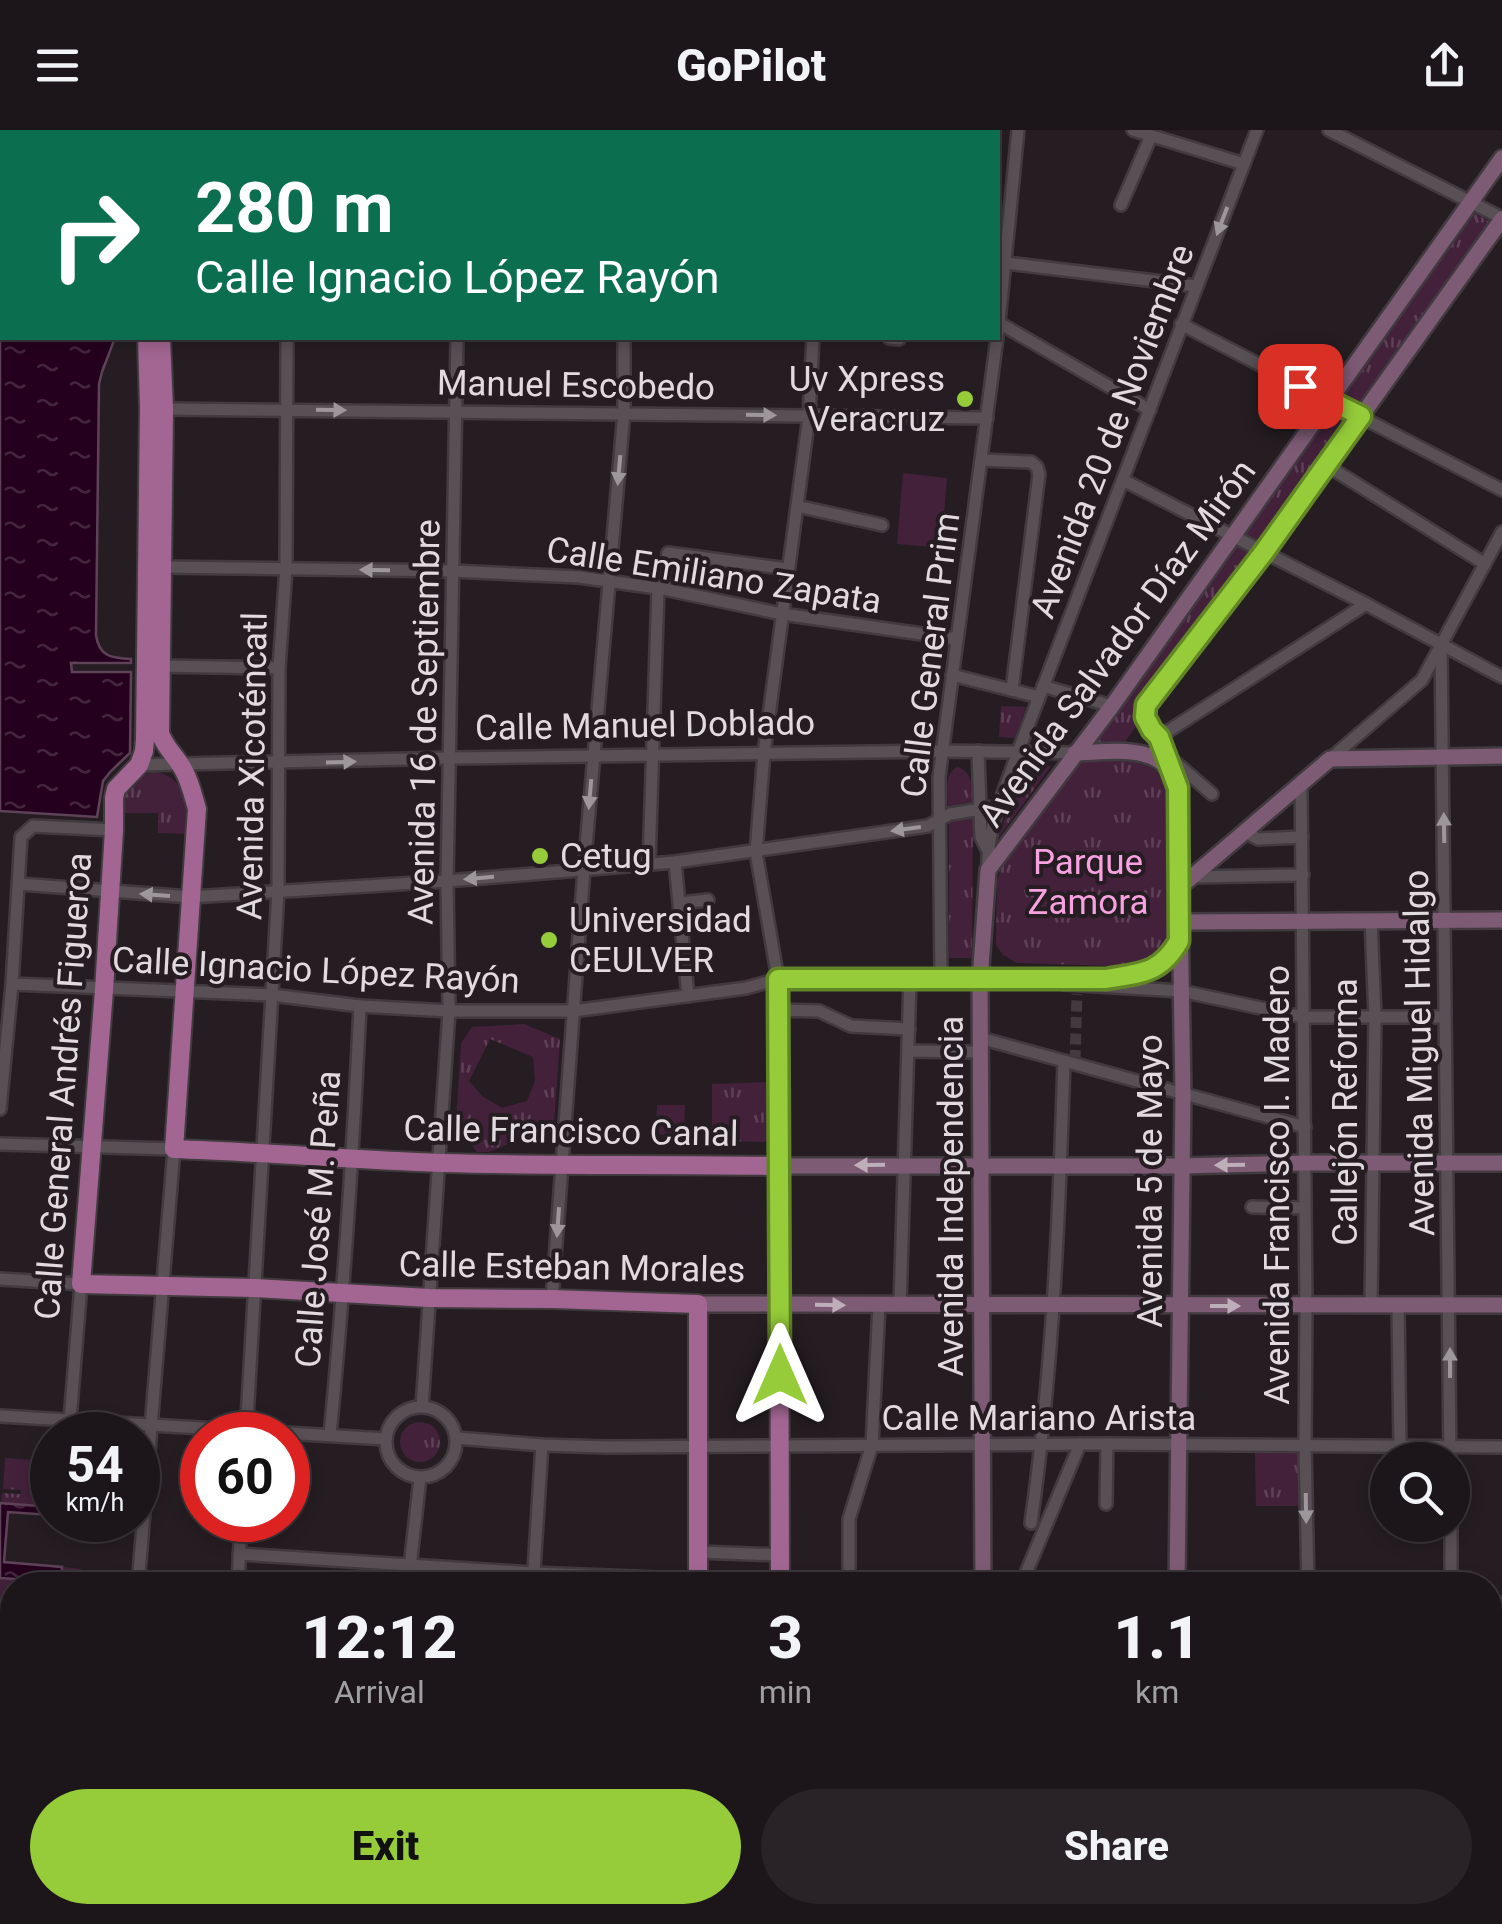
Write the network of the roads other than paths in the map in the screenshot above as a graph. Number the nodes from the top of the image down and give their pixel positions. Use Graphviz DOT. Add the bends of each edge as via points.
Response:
graph roads {
  1 [pos="1018,130"];
  2 [pos="1133,130"];
  3 [pos="1257,130"];
  4 [pos="1329,130"];
  5 [pos="1151,136"];
  6 [pos="1502,158"];
  7 [pos="1244,164"];
  8 [pos="1471,202"];
  9 [pos="1122,205"];
  10 [pos="1502,219"];
  11 [pos="1002,262"];
  12 [pos="1196,286"];
  13 [pos="1000,303"];
  14 [pos="1000,324"];
  15 [pos="1181,324"];
  16 [pos="147,340"];
  17 [pos="161,340"];
  18 [pos="287,340"];
  19 [pos="456,340"];
  20 [pos="624,340"];
  21 [pos="813,340"];
  22 [pos="996,340"];
  23 [pos="1330,401"];
  24 [pos="164,409"];
  25 [pos="287,410"];
  26 [pos="1150,410"];
  27 [pos="457,411"];
  28 [pos="624,412"];
  29 [pos="809,416"];
  30 [pos="1361,416"];
  31 [pos="987,418"];
  32 [pos="982,460"];
  33 [pos="1326,465"];
  34 [pos="1122,480"];
  35 [pos="1502,490"];
  36 [pos="797,506"];
  37 [pos="882,525"];
  38 [pos="1502,532"];
  39 [pos="1234,537"];
  40 [pos="1264,552"];
  41 [pos="1485,564"];
  42 [pos="162,567"];
  43 [pos="286,569"];
  44 [pos="788,569"];
  45 [pos="452,571"];
  46 [pos="609,582"];
  47 [pos="661,589"];
  48 [pos="1366,604"];
  49 [pos="782,614"];
  50 [pos="957,639"];
  51 [pos="1441,645"];
  52 [pos="154,666"];
  53 [pos="279,668"];
  54 [pos="952,675"];
  55 [pos="1502,677"];
  56 [pos="1012,690"];
  57 [pos="1042,691"];
  58 [pos="1112,706"];
  59 [pos="942,750"];
  60 [pos="978,751"];
  61 [pos="1018,752"];
  62 [pos="764,753"];
  63 [pos="1074,753"];
  64 [pos="653,755"];
  65 [pos="594,756"];
  66 [pos="1443,756"];
  67 [pos="1502,756"];
  68 [pos="1163,757"];
  69 [pos="450,758"];
  70 [pos="1330,759"];
  71 [pos="180,764"];
  72 [pos="279,764"];
  73 [pos="139,766"];
  74 [pos="1302,784"];
  75 [pos="1212,794"];
  76 [pos="1000,806"];
  77 [pos="979,809"];
  78 [pos="938,821"];
  79 [pos="114,830"];
  80 [pos="1245,832"];
  81 [pos="1302,837"];
  82 [pos="987,849"];
  83 [pos="756,852"];
  84 [pos="675,862"];
  85 [pos="649,864"];
  86 [pos="584,869"];
  87 [pos="988,870"];
  88 [pos="1303,875"];
  89 [pos="447,881"];
  90 [pos="1185,882"];
  91 [pos="19,884"];
  92 [pos="110,891"];
  93 [pos="278,891"];
  94 [pos="190,897"];
  95 [pos="708,900"];
  96 [pos="680,903"];
  97 [pos="1370,920"];
  98 [pos="1445,920"];
  99 [pos="1502,920"];
  100 [pos="1304,921"];
  101 [pos="1179,922"];
  102 [pos="1179,941"];
  103 [pos="778,979"];
  104 [pos="910,979"];
  105 [pos="1035,979"];
  106 [pos="941,980"];
  107 [pos="980,980"];
  108 [pos="12,984"];
  109 [pos="104,990"];
  110 [pos="1181,990"];
  111 [pos="184,991"];
  112 [pos="272,995"];
  113 [pos="688,996"];
  114 [pos="360,1006"];
  115 [pos="778,1010"];
  116 [pos="449,1011"];
  117 [pos="573,1011"];
  118 [pos="1303,1017"];
  119 [pos="1375,1017"];
  120 [pos="1445,1017"];
  121 [pos="909,1029"];
  122 [pos="980,1045"];
  123 [pos="908,1051"];
  124 [pos="1071,1062"];
  125 [pos="1182,1094"];
  126 [pos="0,1110"];
  127 [pos="1305,1127"];
  128 [pos="0,1144"];
  129 [pos="92,1147"];
  130 [pos="174,1149"];
  131 [pos="263,1152"];
  132 [pos="353,1160"];
  133 [pos="1502,1162"];
  134 [pos="440,1163"];
  135 [pos="1305,1163"];
  136 [pos="1447,1163"];
  137 [pos="1373,1164"];
  138 [pos="904,1165"];
  139 [pos="562,1166"];
  140 [pos="778,1166"];
  141 [pos="980,1166"];
  142 [pos="1060,1166"];
  143 [pos="1180,1166"];
  144 [pos="1252,1207"];
  145 [pos="1305,1208"];
  146 [pos="0,1279"];
  147 [pos="81,1284"];
  148 [pos="162,1285"];
  149 [pos="255,1288"];
  150 [pos="344,1294"];
  151 [pos="429,1298"];
  152 [pos="552,1298"];
  153 [pos="698,1304"];
  154 [pos="779,1304"];
  155 [pos="980,1304"];
  156 [pos="1055,1304"];
  157 [pos="1398,1304"];
  158 [pos="1449,1304"];
  159 [pos="879,1305"];
  160 [pos="900,1305"];
  161 [pos="1372,1305"];
  162 [pos="1502,1305"];
  163 [pos="1180,1306"];
  164 [pos="1306,1306"];
  165 [pos="422,1407"];
  166 [pos="71,1412"];
  167 [pos="153,1412"];
  168 [pos="248,1412"];
  169 [pos="0,1416"];
  170 [pos="30,1417"];
  171 [pos="310,1435"];
  172 [pos="330,1435"];
  173 [pos="457,1438"];
  174 [pos="386,1439"];
  175 [pos="1400,1442"];
  176 [pos="1450,1442"];
  177 [pos="1043,1444"];
  178 [pos="1080,1444"];
  179 [pos="1107,1444"];
  180 [pos="872,1445"];
  181 [pos="982,1445"];
  182 [pos="542,1446"];
  183 [pos="698,1446"];
  184 [pos="780,1446"];
  185 [pos="1178,1446"];
  186 [pos="1370,1446"];
  187 [pos="1305,1447"];
  188 [pos="1502,1448"];
  189 [pos="1470,1452"];
  190 [pos="420,1478"];
  191 [pos="1106,1504"];
  192 [pos="1031,1523"];
  193 [pos="141,1542"];
  194 [pos="240,1542"];
  195 [pos="1451,1542"];
  196 [pos="698,1552"];
  197 [pos="239,1554"];
  198 [pos="780,1554"];
  199 [pos="410,1566"];
  200 [pos="139,1572"];
  201 [pos="238,1572"];
  202 [pos="409,1572"];
  203 [pos="467,1572"];
  204 [pos="533,1572"];
  205 [pos="698,1572"];
  206 [pos="780,1572"];
  207 [pos="849,1572"];
  208 [pos="984,1572"];
  209 [pos="1026,1572"];
  210 [pos="1177,1572"];
  211 [pos="1308,1572"];
  212 [pos="1452,1572"];
  1 -- 11 [label="street, Calle General Prim"];
  2 -- 5 [label="street"];
  3 -- 7 [label="street, Avenida 20 de Noviembre"];
  4 -- 8 [label="street"];
  5 -- 7 [label="street"];
  5 -- 9 [label="street"];
  6 -- 8 [label="main road, Avenida Salvador Díaz Mirón"];
  7 -- 12 [label="street, Avenida 20 de Noviembre, one-way"];
  8 -- 10 [label="street"];
  8 -- 23 [label="main road, Avenida Salvador Díaz Mirón"];
  10 -- 30 [label="main road, Avenida Salvador Díaz Mirón"];
  11 -- 12 [label="street"];
  11 -- 13 [label="street, Calle General Prim"];
  12 -- 15 [label="street, Avenida 20 de Noviembre"];
  14 -- 26 [label="street"];
  15 -- 23 [label="street"];
  15 -- 26 [label="street, Avenida 20 de Noviembre"];
  16 -- 52 [label="main road"];
  17 -- 24 [label="main road"];
  18 -- 25 [label="street, Avenida Xicoténcatl"];
  19 -- 27 [label="street, Avenida 16 de Septiembre"];
  20 -- 28 [label="street"];
  21 -- 29 [label="street"];
  22 -- 31 [label="street, Calle General Prim"];
  23 -- 30 [label="street"];
  23 -- 39 [label="main road, Avenida Salvador Díaz Mirón"];
  24 -- 25 [label="street, Manuel Escobedo"];
  24 -- 42 [label="main road"];
  25 -- 27 [label="street, Manuel Escobedo, one-way"];
  25 -- 43 [label="street, Avenida Xicoténcatl"];
  26 -- 34 [label="street, Avenida 20 de Noviembre"];
  27 -- 28 [label="street, Manuel Escobedo"];
  27 -- 45 [label="street, Avenida 16 de Septiembre"];
  28 -- 29 [label="street, Manuel Escobedo, one-way"];
  28 -- 46 [label="street, one-way"];
  29 -- 31 [label="street, Manuel Escobedo"];
  29 -- 36 [label="street"];
  30 -- 33 [label="main road, Avenida Salvador Díaz Mirón"];
  30 -- 35 [label="street"];
  31 -- 32 [label="street, Calle General Prim"];
  32 -- 50 [label="street, Calle General Prim"];
  32 -- 56 [label="street" via="1030,462 1039,474"];
  33 -- 40 [label="main road, Avenida Salvador Díaz Mirón"];
  33 -- 41 [label="street"];
  34 -- 39 [label="street"];
  34 -- 57 [label="street, Avenida 20 de Noviembre"];
  36 -- 37 [label="street"];
  36 -- 44 [label="street"];
  38 -- 41 [label="street"];
  39 -- 40 [label="street"];
  39 -- 58 [label="main road, Avenida Salvador Díaz Mirón"];
  40 -- 48 [label="street"];
  40 -- 68 [label="main road, Avenida Salvador Díaz Mirón" via="1146,705"];
  41 -- 51 [label="street"];
  42 -- 43 [label="street, Calle Emiliano Zapata"];
  42 -- 52 [label="main road"];
  45 -- 43 [label="street, Calle Emiliano Zapata, one-way"];
  43 -- 53 [label="street, Avenida Xicoténcatl"];
  44 -- 47 [label="street" via="668,553"];
  44 -- 49 [label="street"];
  45 -- 46 [label="street, Calle Emiliano Zapata"];
  45 -- 69 [label="street, Avenida 16 de Septiembre"];
  46 -- 47 [label="street, Calle Emiliano Zapata"];
  46 -- 65 [label="street"];
  47 -- 49 [label="street, Calle Emiliano Zapata"];
  47 -- 64 [label="street"];
  48 -- 51 [label="street"];
  48 -- 68 [label="street"];
  49 -- 50 [label="street, Calle Emiliano Zapata"];
  49 -- 62 [label="street"];
  50 -- 54 [label="street, Calle General Prim"];
  51 -- 55 [label="street"];
  51 -- 66 [label="street, Avenida Miguel Hidalgo"];
  51 -- 70 [label="street" via="1422,680"];
  52 -- 53 [label="street"];
  52 -- 71 [label="main road" via="160,733"];
  52 -- 73 [label="main road"];
  53 -- 72 [label="street, Avenida Xicoténcatl"];
  54 -- 56 [label="street"];
  54 -- 59 [label="street, Calle General Prim"];
  56 -- 57 [label="street"];
  57 -- 58 [label="street"];
  57 -- 61 [label="street, Avenida 20 de Noviembre"];
  58 -- 63 [label="main road, Avenida Salvador Díaz Mirón"];
  59 -- 60 [label="street, Calle Manuel Doblado"];
  59 -- 62 [label="street, Calle Manuel Doblado"];
  59 -- 78 [label="street, Calle General Prim"];
  60 -- 61 [label="street, Calle Manuel Doblado"];
  60 -- 77 [label="street"];
  61 -- 63 [label="street, Calle Manuel Doblado"];
  61 -- 76 [label="street, Avenida Independencia"];
  62 -- 64 [label="street, Calle Manuel Doblado"];
  62 -- 83 [label="street"];
  63 -- 68 [label="main road, Calle Manuel Doblado"];
  63 -- 87 [label="main road, Avenida Salvador Díaz Mirón"];
  64 -- 65 [label="street, Calle Manuel Doblado"];
  64 -- 85 [label="street"];
  65 -- 69 [label="street, Calle Manuel Doblado"];
  65 -- 86 [label="street, one-way"];
  66 -- 67 [label="main road"];
  66 -- 70 [label="main road"];
  98 -- 66 [label="street, Avenida Miguel Hidalgo, one-way"];
  68 -- 75 [label="street"];
  68 -- 90 [label="main road, Avenida 5 de Mayo" via="1178,788"];
  72 -- 69 [label="street, Calle Manuel Doblado, one-way"];
  69 -- 89 [label="street, Avenida 16 de Septiembre"];
  70 -- 74 [label="main road"];
  71 -- 72 [label="street, Calle Manuel Doblado"];
  71 -- 73 [label="street, Calle Manuel Doblado"];
  71 -- 94 [label="main road" via="197,809"];
  72 -- 93 [label="street, Avenida Xicoténcatl"];
  73 -- 79 [label="main road, Calle General Andrés Figueroa" via="116,789"];
  74 -- 80 [label="main road"];
  74 -- 81 [label="street, Avenida Francisco I. Madero"];
  76 -- 77 [label="street"];
  76 -- 82 [label="street, Avenida Independencia"];
  77 -- 78 [label="street"];
  77 -- 82 [label="street"];
  78 -- 83 [label="street, one-way"];
  78 -- 106 [label="street, Calle General Prim"];
  79 -- 91 [label="street" via="33,826 21,838"];
  79 -- 92 [label="main road, Calle General Andrés Figueroa"];
  80 -- 81 [label="street" via="1258,840"];
  80 -- 90 [label="main road"];
  81 -- 88 [label="street, Avenida Francisco I. Madero"];
  82 -- 87 [label="street, Avenida Independencia"];
  83 -- 84 [label="street"];
  83 -- 103 [label="street"];
  84 -- 85 [label="street"];
  84 -- 96 [label="street"];
  85 -- 86 [label="street"];
  86 -- 89 [label="street, one-way"];
  86 -- 117 [label="street"];
  87 -- 107 [label="main road, Avenida Independencia"];
  88 -- 90 [label="street"];
  88 -- 100 [label="street, Avenida Francisco I. Madero"];
  89 -- 93 [label="street"];
  89 -- 116 [label="street, Avenida 16 de Septiembre"];
  90 -- 101 [label="main road, Avenida 5 de Mayo"];
  91 -- 92 [label="street"];
  91 -- 108 [label="street"];
  94 -- 92 [label="street, one-way"];
  92 -- 109 [label="main road, Calle General Andrés Figueroa"];
  93 -- 94 [label="street"];
  93 -- 112 [label="street, Avenida Xicoténcatl"];
  94 -- 111 [label="main road"];
  95 -- 96 [label="street"];
  96 -- 113 [label="street"];
  97 -- 98 [label="main road"];
  97 -- 100 [label="main road"];
  97 -- 119 [label="street, Callejón Reforma"];
  98 -- 99 [label="main road"];
  98 -- 120 [label="street, Avenida Miguel Hidalgo"];
  100 -- 101 [label="main road"];
  100 -- 118 [label="street, Avenida Francisco I. Madero"];
  101 -- 102 [label="main road, Avenida 5 de Mayo"];
  102 -- 105 [label="main road, Calle Ignacio López Rayón" via="1170,957 1144,973"];
  102 -- 110 [label="main road, Avenida 5 de Mayo"];
  103 -- 104 [label="street, Calle Ignacio López Rayón"];
  103 -- 113 [label="street, Calle Ignacio López Rayón"];
  103 -- 115 [label="street"];
  104 -- 106 [label="street, Calle Ignacio López Rayón"];
  104 -- 121 [label="street"];
  105 -- 107 [label="main road, Calle Ignacio López Rayón"];
  105 -- 110 [label="street, Calle Ignacio López Rayón" via="1077,990"];
  106 -- 107 [label="street, Calle Ignacio López Rayón"];
  107 -- 122 [label="main road, Avenida Independencia"];
  108 -- 109 [label="street, Calle Ignacio López Rayón"];
  108 -- 126 [label="street"];
  109 -- 111 [label="street, Calle Ignacio López Rayón"];
  109 -- 129 [label="main road, Calle General Andrés Figueroa"];
  110 -- 118 [label="street, Calle Ignacio López Rayón"];
  110 -- 125 [label="main road, Avenida 5 de Mayo"];
  111 -- 112 [label="street, Calle Ignacio López Rayón"];
  111 -- 130 [label="main road"];
  112 -- 114 [label="street, Calle Ignacio López Rayón"];
  112 -- 131 [label="street, Avenida Xicoténcatl"];
  113 -- 117 [label="street, Calle Ignacio López Rayón"];
  114 -- 116 [label="street, Calle Ignacio López Rayón"];
  114 -- 132 [label="street, Calle José M. Peña"];
  115 -- 121 [label="street" via="819,1011 851,1026"];
  115 -- 140 [label="street"];
  116 -- 117 [label="street, Calle Ignacio López Rayón"];
  116 -- 134 [label="street, Avenida 16 de Septiembre"];
  117 -- 139 [label="street"];
  118 -- 119 [label="street, Calle Ignacio López Rayón"];
  118 -- 127 [label="street, Avenida Francisco I. Madero"];
  119 -- 120 [label="street, Calle Ignacio López Rayón"];
  119 -- 137 [label="street, Callejón Reforma"];
  120 -- 136 [label="street, Avenida Miguel Hidalgo"];
  121 -- 123 [label="street"];
  122 -- 123 [label="street"];
  122 -- 124 [label="street"];
  122 -- 141 [label="main road, Avenida Independencia"];
  123 -- 138 [label="street"];
  124 -- 125 [label="street"];
  124 -- 142 [label="street"];
  125 -- 127 [label="street"];
  125 -- 143 [label="main road, Avenida 5 de Mayo"];
  127 -- 135 [label="street, Avenida Francisco I. Madero"];
  128 -- 129 [label="street, Calle Francisco Canal"];
  129 -- 130 [label="street, Calle Francisco Canal"];
  129 -- 147 [label="main road, Calle General Andrés Figueroa"];
  130 -- 131 [label="main road, Calle Francisco Canal"];
  130 -- 148 [label="street"];
  131 -- 132 [label="main road, Calle Francisco Canal"];
  131 -- 149 [label="street, Avenida Xicoténcatl"];
  132 -- 134 [label="main road, Calle Francisco Canal"];
  132 -- 150 [label="street, Calle José M. Peña"];
  133 -- 136 [label="main road, Calle Francisco Canal"];
  134 -- 139 [label="main road, Calle Francisco Canal"];
  134 -- 151 [label="street, Avenida 16 de Septiembre"];
  135 -- 137 [label="main road, Calle Francisco Canal"];
  135 -- 143 [label="main road, Calle Francisco Canal, one-way"];
  135 -- 145 [label="street, Avenida Francisco I. Madero"];
  136 -- 137 [label="main road, Calle Francisco Canal"];
  136 -- 158 [label="street, Avenida Miguel Hidalgo"];
  137 -- 161 [label="street, Callejón Reforma"];
  138 -- 140 [label="main road, Calle Francisco Canal, one-way"];
  138 -- 141 [label="main road, Calle Francisco Canal"];
  138 -- 160 [label="street"];
  139 -- 140 [label="main road, Calle Francisco Canal"];
  139 -- 152 [label="street, one-way"];
  140 -- 154 [label="main road"];
  141 -- 142 [label="main road, Calle Francisco Canal"];
  141 -- 155 [label="main road, Avenida Independencia"];
  142 -- 143 [label="main road, Calle Francisco Canal"];
  142 -- 156 [label="street"];
  143 -- 163 [label="main road, Avenida 5 de Mayo"];
  144 -- 145 [label="street"];
  145 -- 164 [label="street, Avenida Francisco I. Madero"];
  146 -- 147 [label="street, Calle Esteban Morales"];
  147 -- 148 [label="main road, Calle Esteban Morales"];
  147 -- 166 [label="street, Calle General Andrés Figueroa"];
  148 -- 149 [label="main road, Calle Esteban Morales"];
  148 -- 167 [label="street"];
  149 -- 150 [label="main road, Calle Esteban Morales"];
  149 -- 168 [label="street, Avenida Xicoténcatl"];
  150 -- 151 [label="main road, Calle Esteban Morales"];
  150 -- 172 [label="street, Calle José M. Peña"];
  151 -- 152 [label="main road, Calle Esteban Morales"];
  151 -- 165 [label="street, Avenida 16 de Septiembre"];
  152 -- 153 [label="main road, Calle Esteban Morales"];
  153 -- 154 [label="main road, Calle Esteban Morales"];
  153 -- 183 [label="main road"];
  154 -- 159 [label="main road, Calle Esteban Morales, one-way"];
  154 -- 184 [label="main road"];
  155 -- 156 [label="main road, Calle Esteban Morales"];
  155 -- 160 [label="main road, Calle Esteban Morales"];
  155 -- 181 [label="main road, Avenida Independencia"];
  156 -- 163 [label="main road, Calle Esteban Morales"];
  156 -- 177 [label="street"];
  157 -- 158 [label="main road, Calle Esteban Morales"];
  157 -- 161 [label="main road, Calle Esteban Morales"];
  157 -- 175 [label="street"];
  158 -- 162 [label="main road, Calle Esteban Morales"];
  176 -- 158 [label="street, Avenida Miguel Hidalgo, one-way"];
  159 -- 160 [label="main road, Calle Esteban Morales"];
  159 -- 180 [label="street"];
  161 -- 164 [label="main road, Calle Esteban Morales"];
  163 -- 164 [label="main road, Calle Esteban Morales, one-way"];
  163 -- 185 [label="main road, Avenida 5 de Mayo"];
  164 -- 187 [label="street, Avenida Francisco I. Madero"];
  165 -- 173 [label="street" via="446,1416"];
  165 -- 174 [label="street" via="395,1418"];
  169 -- 170 [label="street"];
  171 -- 172 [label="street"];
  172 -- 174 [label="street"];
  173 -- 182 [label="street, Calle Mariano Arista"];
  173 -- 190 [label="street" via="450,1463"];
  174 -- 190 [label="street" via="398,1468"];
  177 -- 178 [label="street, Calle Mariano Arista"];
  177 -- 181 [label="street, Calle Mariano Arista"];
  177 -- 192 [label="street"];
  178 -- 179 [label="street, Calle Mariano Arista"];
  178 -- 209 [label="street"];
  179 -- 185 [label="street, Calle Mariano Arista"];
  179 -- 191 [label="street"];
  180 -- 181 [label="street, Calle Mariano Arista"];
  180 -- 184 [label="street, Calle Mariano Arista"];
  180 -- 207 [label="street" via="848,1518"];
  181 -- 208 [label="main road, Avenida Independencia"];
  182 -- 183 [label="street, Calle Mariano Arista"];
  182 -- 204 [label="street"];
  183 -- 184 [label="street, Calle Mariano Arista"];
  183 -- 196 [label="main road"];
  184 -- 198 [label="main road"];
  185 -- 187 [label="street, Calle Mariano Arista"];
  185 -- 210 [label="main road, Avenida 5 de Mayo"];
  186 -- 187 [label="street, Calle Mariano Arista"];
  187 -- 211 [label="street, Avenida Francisco I. Madero, one-way"];
  188 -- 189 [label="street, Calle Mariano Arista"];
  190 -- 199 [label="street"];
  193 -- 200 [label="street"];
  194 -- 197 [label="street"];
  195 -- 212 [label="street"];
  196 -- 198 [label="street"];
  196 -- 205 [label="main road"];
  197 -- 199 [label="street"];
  197 -- 201 [label="street"];
  198 -- 206 [label="main road"];
  199 -- 202 [label="street"];
  199 -- 203 [label="street"];
}
